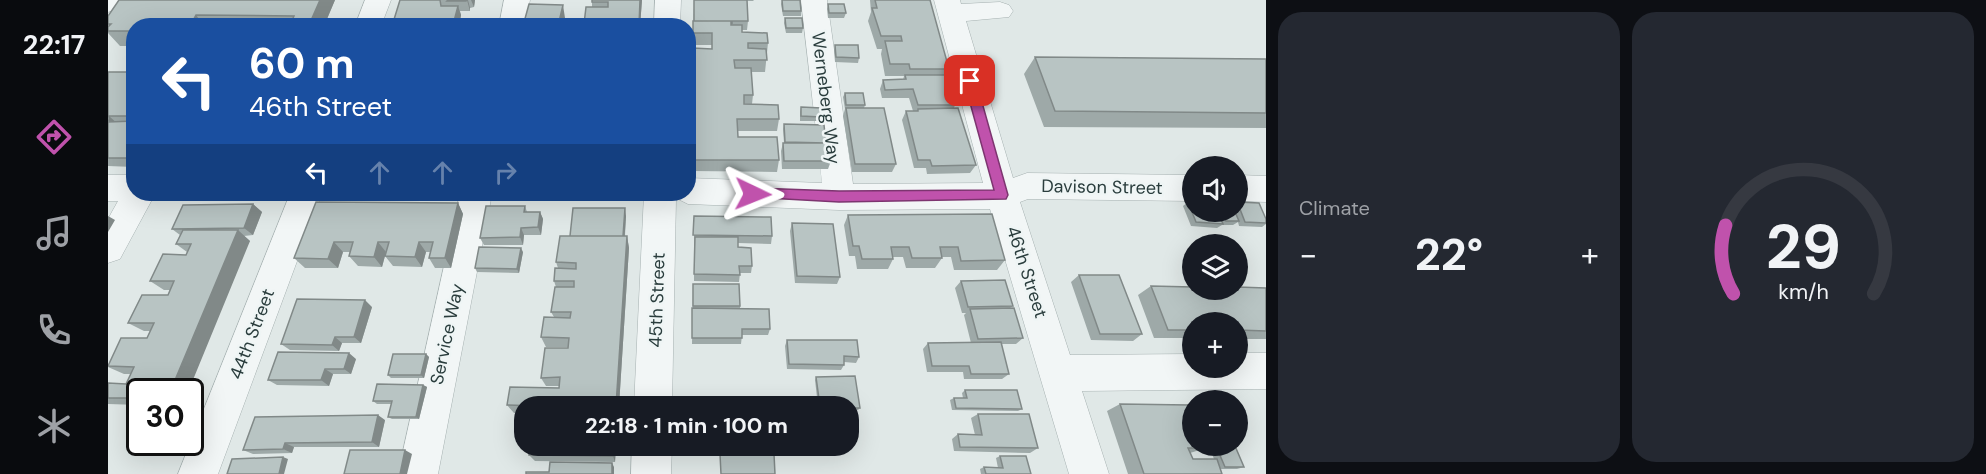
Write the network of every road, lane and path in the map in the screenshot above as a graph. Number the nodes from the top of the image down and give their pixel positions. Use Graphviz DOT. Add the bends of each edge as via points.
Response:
graph roads {
  1 [pos="378,0"];
  2 [pos="517,0"];
  3 [pos="668,0"];
  4 [pos="813,0"];
  5 [pos="949,6"];
  6 [pos="1000,11"];
  7 [pos="371,18"];
  8 [pos="514,18"];
  9 [pos="667,18"];
  10 [pos="108,188"];
  11 [pos="126,188"];
  12 [pos="1182,188"];
  13 [pos="1248,188"];
  14 [pos="1266,189"];
  15 [pos="696,191"];
  16 [pos="1002,195"];
  17 [pos="839,196"];
  18 [pos="135,201"];
  19 [pos="303,201"];
  20 [pos="475,201"];
  21 [pos="660,201"];
  22 [pos="108,249"];
  23 [pos="1266,371"];
  24 [pos="1059,373"];
  25 [pos="653,396"];
  26 [pos="652,456"];
  27 [pos="198,474"];
  28 [pos="418,474"];
  29 [pos="651,474"];
  30 [pos="1089,474"];
  1 -- 7 [label="street"];
  2 -- 8 [label="street"];
  3 -- 9 [label="street"];
  4 -- 17 [label="street, Werneberg Way"];
  5 -- 6 [label="street"];
  5 -- 16 [label="street, 46th Street"];
  10 -- 11 [label="street"];
  12 -- 16 [label="street, Davison Street" via="1027,186"];
  13 -- 14 [label="street"];
  15 -- 17 [label="street, Davison Street"];
  16 -- 17 [label="street, Davison Street"];
  16 -- 24 [label="street, 46th Street"];
  18 -- 22 [label="street"];
  19 -- 27 [label="street, 44th Street"];
  20 -- 28 [label="street, Service Way"];
  21 -- 25 [label="street, 45th Street"];
  23 -- 24 [label="street"];
  24 -- 30 [label="street, 46th Street"];
  26 -- 29 [label="street"];
}
